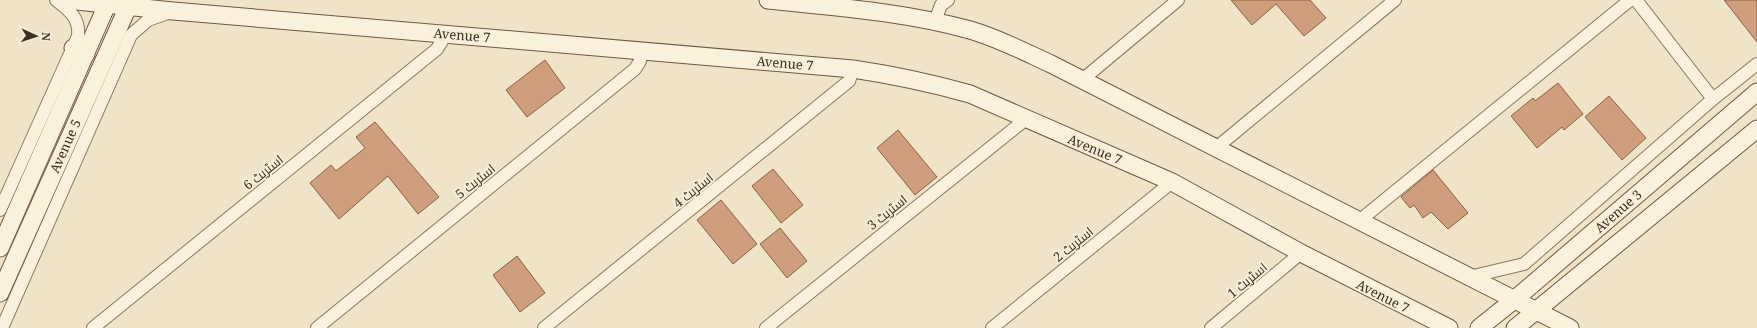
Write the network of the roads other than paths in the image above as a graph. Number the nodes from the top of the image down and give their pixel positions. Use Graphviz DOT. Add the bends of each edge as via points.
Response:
graph roads {
  1 [pos="56,0"];
  2 [pos="67,0"];
  3 [pos="768,0"];
  4 [pos="948,0"];
  5 [pos="1178,0"];
  6 [pos="1395,0"];
  7 [pos="1630,0"];
  8 [pos="1636,0"];
  9 [pos="108,2"];
  10 [pos="129,3"];
  11 [pos="164,7"];
  12 [pos="935,22"];
  13 [pos="443,33"];
  14 [pos="641,50"];
  15 [pos="79,51"];
  16 [pos="111,61"];
  17 [pos="1757,64"];
  18 [pos="853,69"];
  19 [pos="1082,80"];
  20 [pos="1757,92"];
  21 [pos="1713,99"];
  22 [pos="1026,119"];
  23 [pos="1757,129"];
  24 [pos="1216,148"];
  25 [pos="1172,182"];
  26 [pos="0,210"];
  27 [pos="1359,221"];
  28 [pos="1552,239"];
  29 [pos="0,248"];
  30 [pos="1301,253"];
  31 [pos="1565,256"];
  32 [pos="1469,277"];
  33 [pos="0,293"];
  34 [pos="1514,300"];
  35 [pos="1537,311"];
  36 [pos="2,328"];
  37 [pos="93,328"];
  38 [pos="317,328"];
  39 [pos="544,328"];
  40 [pos="766,328"];
  41 [pos="992,328"];
  42 [pos="1211,328"];
  43 [pos="1449,328"];
  44 [pos="1479,328"];
  45 [pos="1515,328"];
  46 [pos="1570,328"];
  1 -- 15 [label="street" via="71,12 76,20"];
  2 -- 9 [label="main road, Avenue 7"];
  3 -- 12 [label="main road" via="847,8"];
  4 -- 12 [label="street" via="941,5"];
  5 -- 19 [label="street"];
  6 -- 24 [label="street"];
  7 -- 27 [label="street"];
  8 -- 21 [label="street"];
  9 -- 10 [label="main road, Avenue 7"];
  9 -- 15 [label="main road, Avenue 5"];
  10 -- 11 [label="main road, Avenue 7"];
  10 -- 16 [label="main road, Avenue 5"];
  11 -- 13 [label="main road, Avenue 7"];
  11 -- 16 [label="street" via="131,35"];
  12 -- 19 [label="main road" via="972,30"];
  13 -- 14 [label="main road, Avenue 7"];
  13 -- 37 [label="street, اسٹریٹ 6" via="442,42 437,49"];
  14 -- 18 [label="main road, Avenue 7"];
  14 -- 38 [label="street, اسٹریٹ 5" via="640,61 635,69"];
  15 -- 26 [label="street"];
  15 -- 29 [label="main road, Avenue 5"];
  16 -- 33 [label="main road, Avenue 5"];
  16 -- 36 [label="street"];
  17 -- 21 [label="street"];
  18 -- 22 [label="main road, Avenue 7" via="899,76 970,94"];
  18 -- 39 [label="street, اسٹریٹ 4" via="849,81"];
  19 -- 24 [label="main road"];
  20 -- 31 [label="main road, Avenue 3"];
  21 -- 28 [label="street"];
  22 -- 25 [label="main road, Avenue 7"];
  22 -- 40 [label="street, اسٹریٹ 3"];
  23 -- 35 [label="main road, Avenue 3"];
  24 -- 27 [label="main road"];
  25 -- 30 [label="main road, Avenue 7"];
  25 -- 41 [label="street, اسٹریٹ 2"];
  27 -- 32 [label="main road"];
  28 -- 31 [label="street"];
  28 -- 32 [label="street" via="1524,264"];
  30 -- 42 [label="street, اسٹریٹ 1"];
  30 -- 43 [label="main road, Avenue 7"];
  31 -- 34 [label="main road, Avenue 3"];
  32 -- 34 [label="main road"];
  34 -- 35 [label="main road"];
  34 -- 44 [label="main road, Avenue 3"];
  35 -- 45 [label="main road, Avenue 3"];
  35 -- 46 [label="main road"];
}
